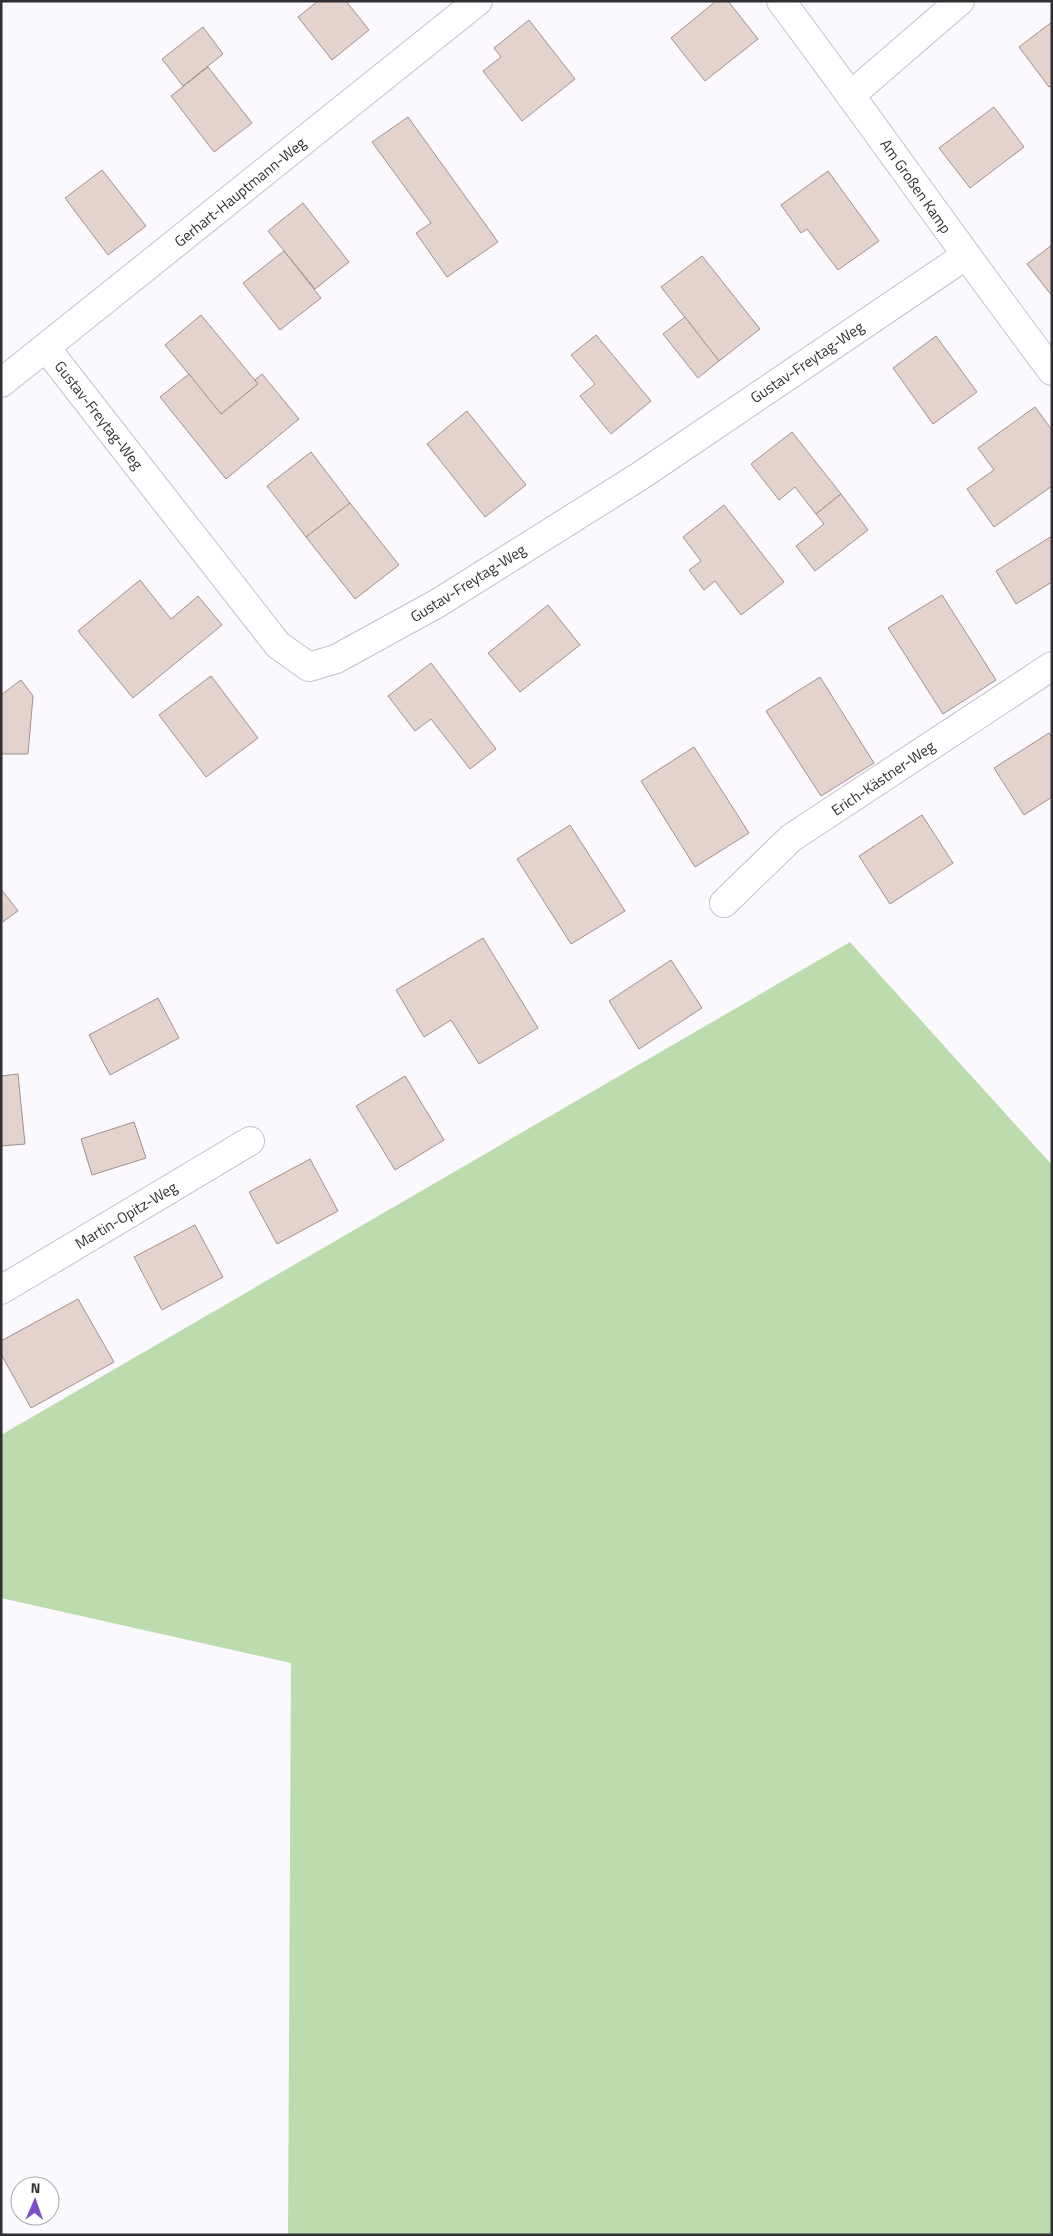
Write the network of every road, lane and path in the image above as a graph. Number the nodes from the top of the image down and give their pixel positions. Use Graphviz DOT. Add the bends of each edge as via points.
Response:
graph roads {
  1 [pos="478,1"];
  2 [pos="781,1"];
  3 [pos="960,1"];
  4 [pos="851,95"];
  5 [pos="965,256"];
  6 [pos="46,348"];
  7 [pos="1052,371"];
  8 [pos="1,383"];
  9 [pos="1052,666"];
  10 [pos="724,903"];
  11 [pos="250,1141"];
  12 [pos="1,1290"];
  1 -- 6 [label="street, Gerhart-Hauptmann-Weg"];
  2 -- 4 [label="street, Am Großen Kamp"];
  3 -- 4 [label="street"];
  4 -- 5 [label="street, Am Großen Kamp"];
  5 -- 6 [label="street, Gustav-Freytag-Weg" via="640,476 463,587 369,642 336,659 308,667 278,645"];
  5 -- 7 [label="street, Am Großen Kamp"];
  6 -- 8 [label="street, Gerhart-Hauptmann-Weg"];
  9 -- 10 [label="street, Erich-Kästner-Weg" via="791,838"];
  11 -- 12 [label="street, Martin-Opitz-Weg"];
}
